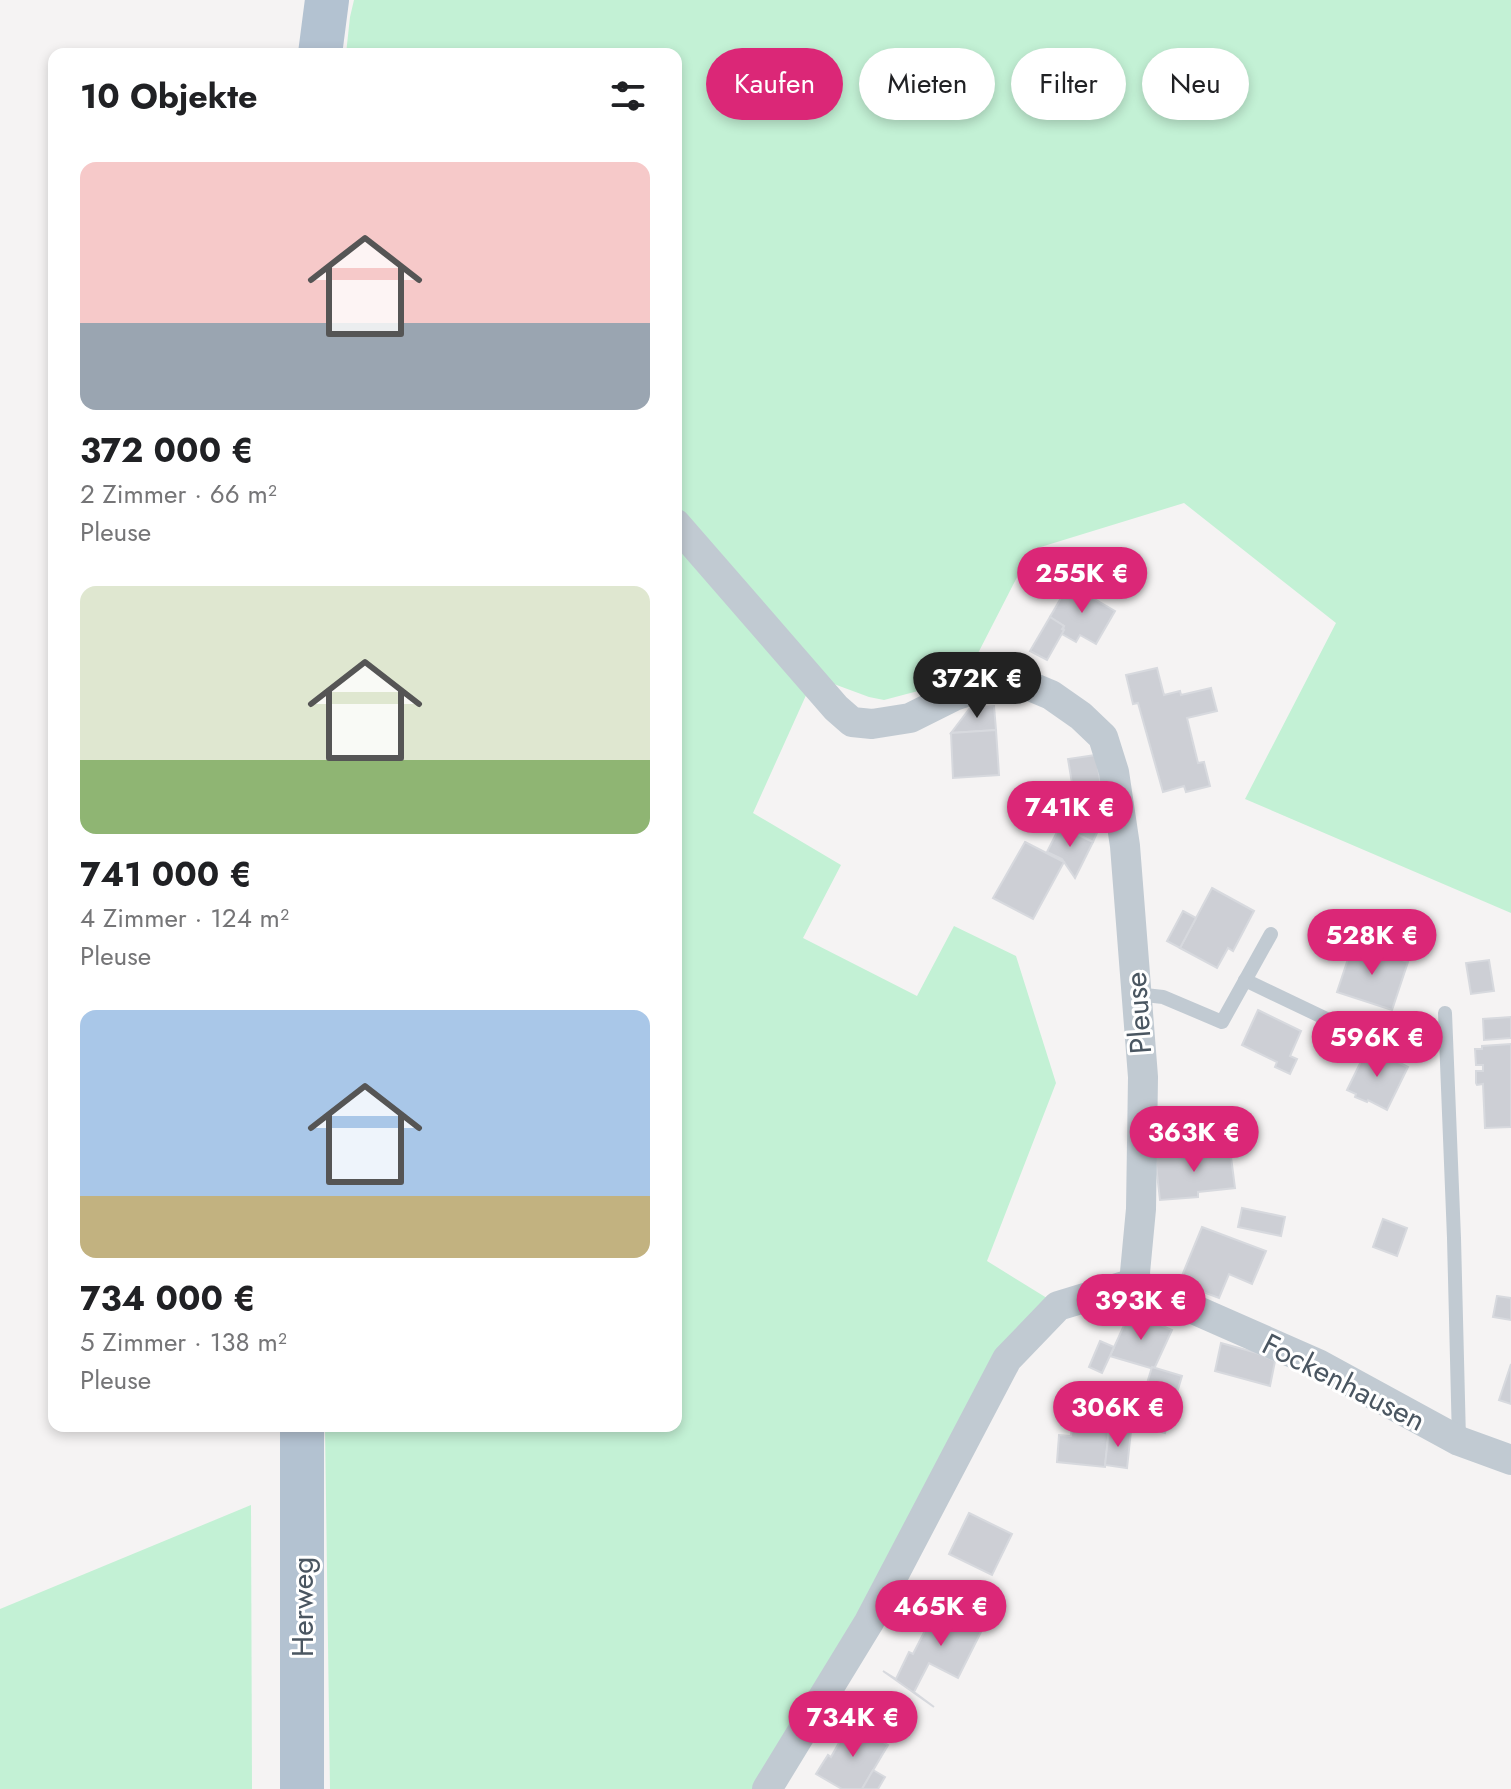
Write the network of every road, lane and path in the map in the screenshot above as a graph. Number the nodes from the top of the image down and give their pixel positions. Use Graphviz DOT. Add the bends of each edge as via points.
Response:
graph roads {
  1 [pos="327,0"];
  2 [pos="321,48"];
  3 [pos="682,531"];
  4 [pos="1271,934"];
  5 [pos="1245,980"];
  6 [pos="1136,994"];
  7 [pos="1445,1013"];
  8 [pos="1335,1023"];
  9 [pos="1134,1283"];
  10 [pos="302,1432"];
  11 [pos="1459,1441"];
  12 [pos="1511,1460"];
  13 [pos="302,1789"];
  14 [pos="767,1789"];
  1 -- 2 [label="main road"];
  3 -- 6 [label="street, Pleuse" via="852,722 910,718 990,684 1020,682 1051,695 1103,737 1125,846"];
  4 -- 5 [label="lane"];
  5 -- 6 [label="lane" via="1222,1022 1163,997"];
  5 -- 8 [label="lane"];
  6 -- 9 [label="street, Pleuse" via="1143,1107"];
  7 -- 11 [label="lane"];
  9 -- 11 [label="street, Fockenhausen" via="1318,1364"];
  9 -- 14 [label="street" via="1058,1306 1007,1359 869,1622"];
  10 -- 13 [label="main road, Herweg"];
  11 -- 12 [label="street, Fockenhausen"];
}
